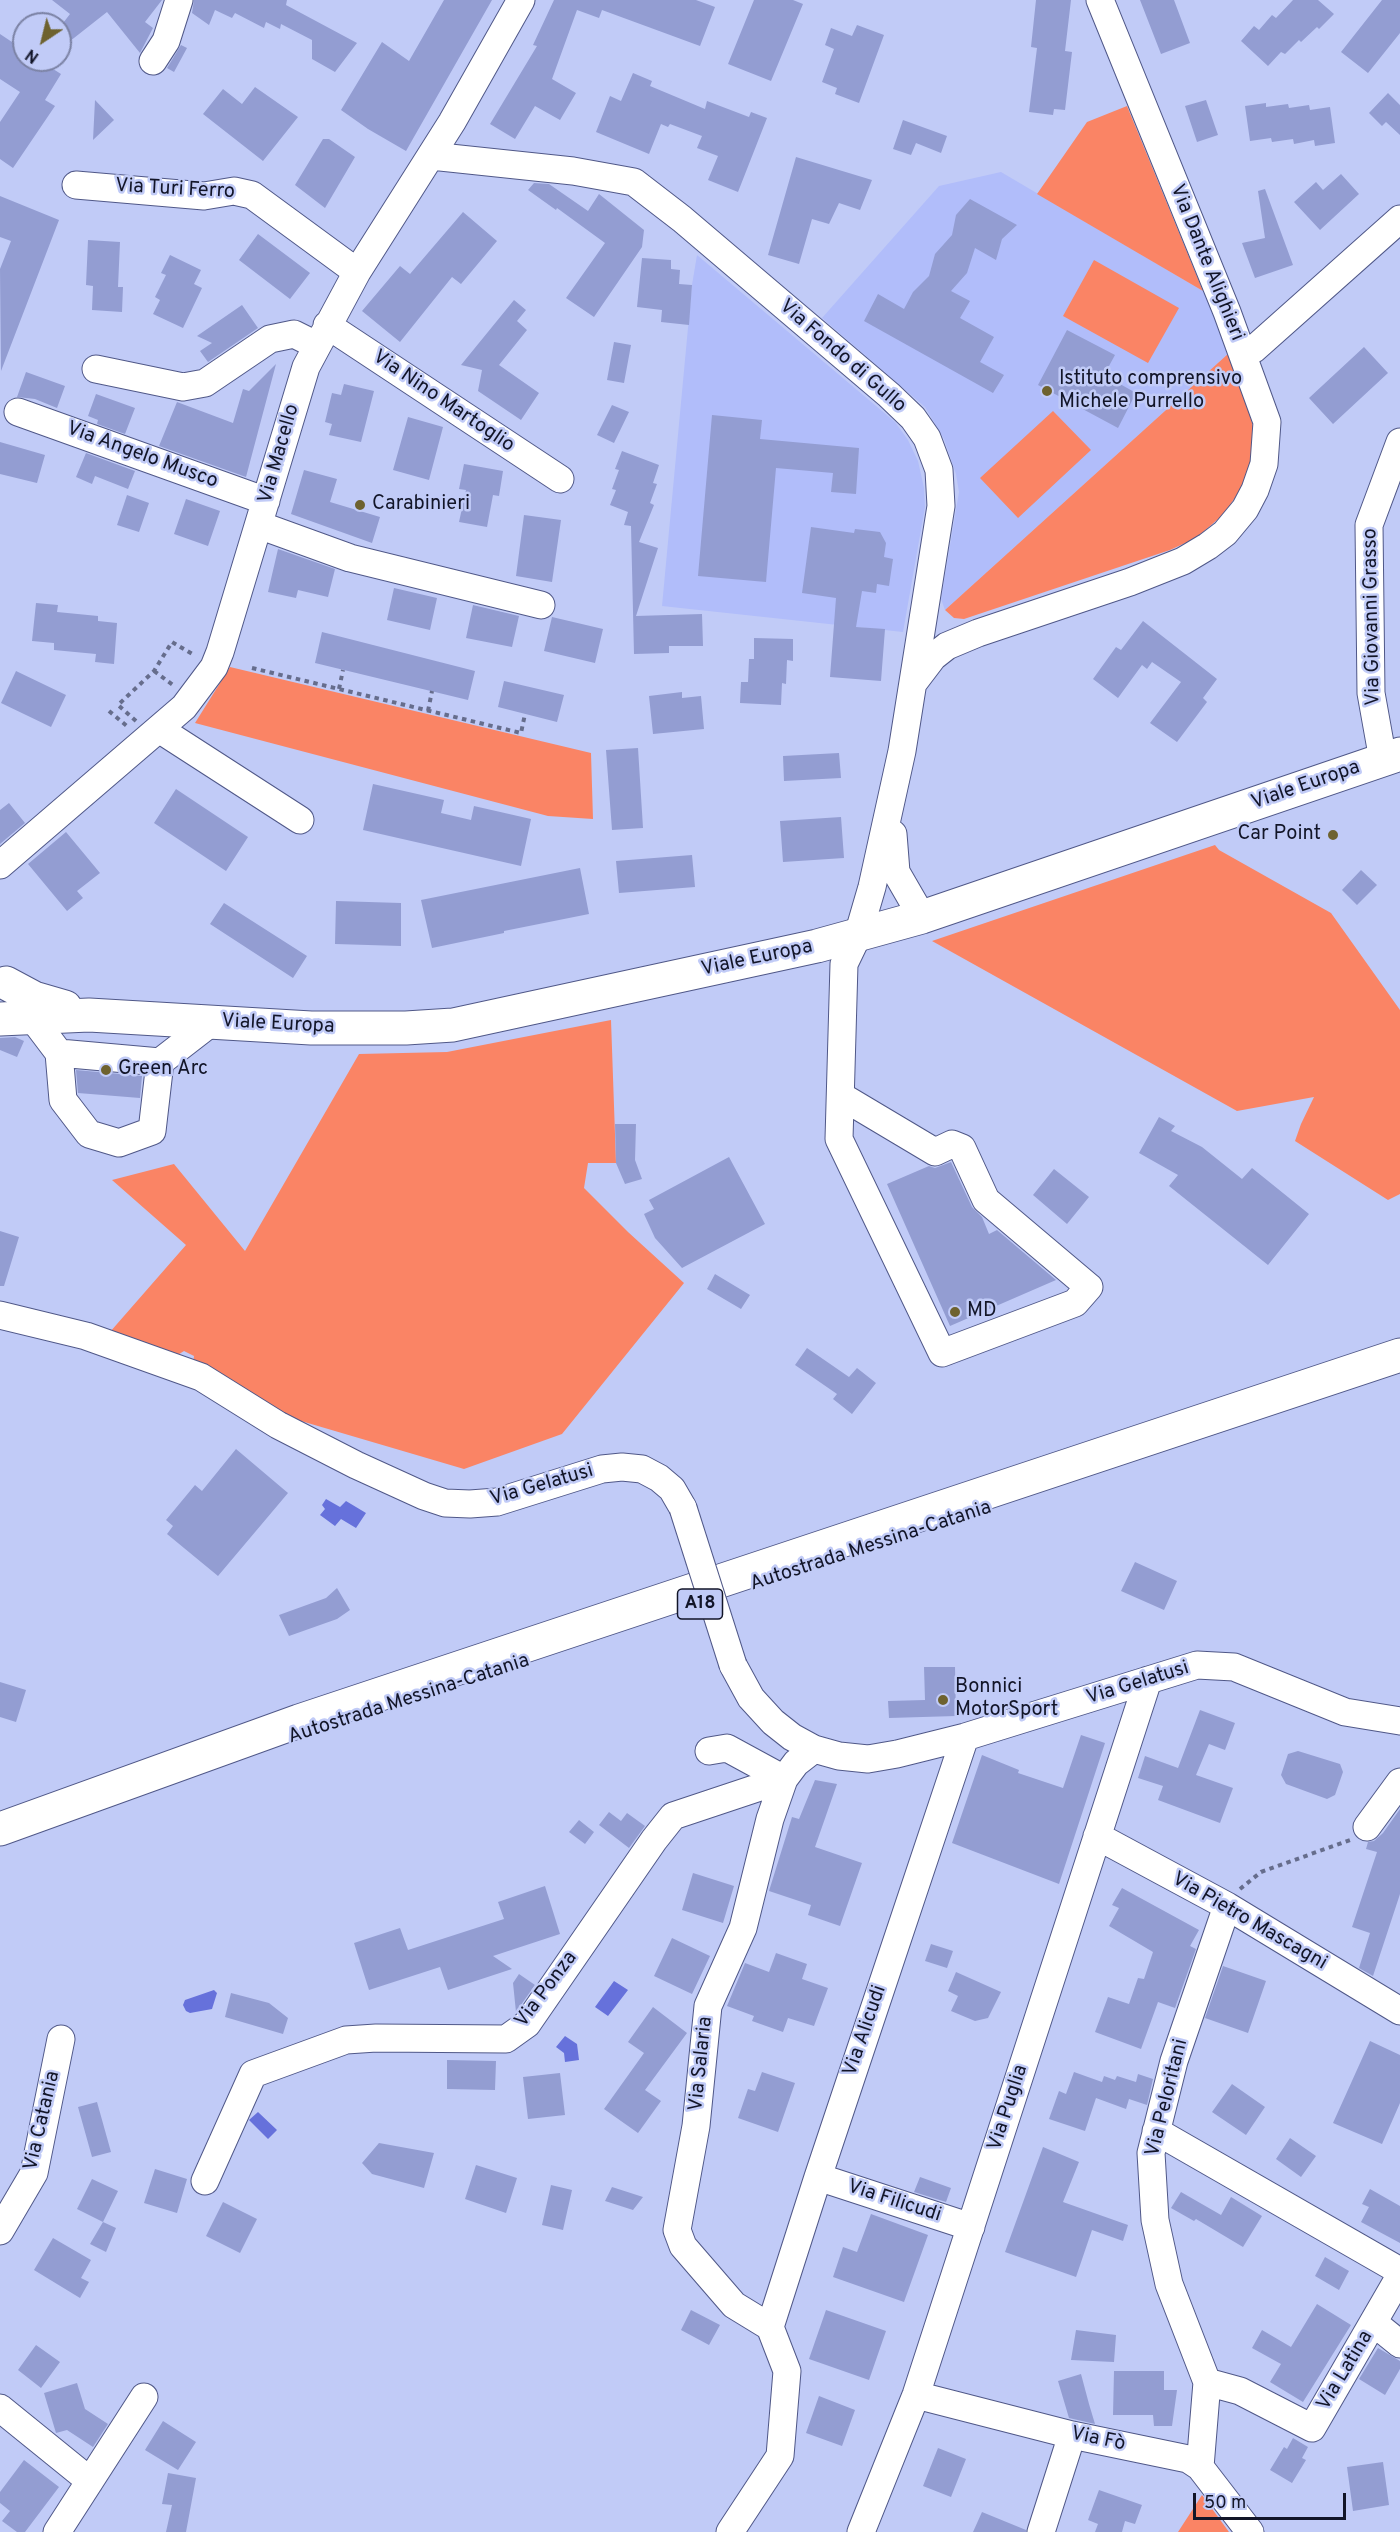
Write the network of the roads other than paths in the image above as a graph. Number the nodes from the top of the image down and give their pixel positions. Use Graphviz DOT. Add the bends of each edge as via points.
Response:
graph roads {
  1 [pos="179,0"];
  2 [pos="521,0"];
  3 [pos="1100,0"];
  4 [pos="153,61"];
  5 [pos="431,156"];
  6 [pos="76,184"];
  7 [pos="1400,219"];
  8 [pos="357,272"];
  9 [pos="321,335"];
  10 [pos="1243,355"];
  11 [pos="96,369"];
  12 [pos="18,412"];
  13 [pos="1400,442"];
  14 [pos="560,480"];
  15 [pos="263,513"];
  16 [pos="541,606"];
  17 [pos="924,615"];
  18 [pos="978,633"];
  19 [pos="913,683"];
  20 [pos="144,729"];
  21 [pos="1392,757"];
  22 [pos="892,791"];
  23 [pos="300,820"];
  24 [pos="0,866"];
  25 [pos="922,917"];
  26 [pos="858,935"];
  27 [pos="5,994"];
  28 [pos="213,1022"];
  29 [pos="59,1053"];
  30 [pos="160,1062"];
  31 [pos="841,1096"];
  32 [pos="0,1315"];
  33 [pos="1400,1339"];
  34 [pos="1400,1355"];
  35 [pos="1400,1371"];
  36 [pos="1148,1680"];
  37 [pos="1400,1721"];
  38 [pos="965,1737"];
  39 [pos="717,1743"];
  40 [pos="814,1749"];
  41 [pos="784,1779"];
  42 [pos="1400,1782"];
  43 [pos="0,1805"];
  44 [pos="1367,1827"];
  45 [pos="0,1829"];
  46 [pos="1097,1836"];
  47 [pos="0,1838"];
  48 [pos="1227,1906"];
  49 [pos="1400,2011"];
  50 [pos="61,2039"];
  51 [pos="1156,2131"];
  52 [pos="818,2176"];
  53 [pos="206,2181"];
  54 [pos="970,2227"];
  55 [pos="0,2231"];
  56 [pos="1400,2271"];
  57 [pos="1400,2276"];
  58 [pos="1374,2323"];
  59 [pos="770,2326"];
  60 [pos="1400,2344"];
  61 [pos="1207,2382"];
  62 [pos="916,2395"];
  63 [pos="144,2397"];
  64 [pos="0,2408"];
  65 [pos="1072,2435"];
  66 [pos="1200,2467"];
  67 [pos="90,2481"];
  68 [pos="57,2532"];
  69 [pos="730,2532"];
  70 [pos="861,2532"];
  71 [pos="1041,2532"];
  72 [pos="1250,2532"];
  1 -- 4 [label="street" via="166,41"];
  2 -- 5 [label="street, Via Macello"];
  3 -- 10 [label="street, Via Dante Alighieri"];
  5 -- 8 [label="street, Via Macello"];
  5 -- 17 [label="street, Via Fondo di Gullo" via="573,171 634,182 889,395 927,438 939,470 941,506"];
  6 -- 8 [label="street, Via Turi Ferro" via="204,196 234,191 252,195"];
  7 -- 10 [label="street"];
  8 -- 9 [label="street, Via Macello"];
  9 -- 11 [label="street, Via Nino Martoglio" via="294,334 270,339 205,383 183,387"];
  9 -- 14 [label="street, Via Nino Martoglio"];
  9 -- 15 [label="street, Via Macello" via="306,367"];
  10 -- 18 [label="street, Via Dante Alighieri" via="1267,422 1267,444 1256,490 1225,533 1183,561"];
  12 -- 15 [label="street, Via Angelo Musco"];
  13 -- 21 [label="street, Via Giovanni Grasso" via="1369,525 1371,693"];
  15 -- 16 [label="street, Via Angelo Musco" via="350,558"];
  15 -- 20 [label="street, Via Macello" via="214,667 184,707"];
  17 -- 18 [label="street" via="948,632"];
  17 -- 19 [label="street, Via Fondo di Gullo"];
  18 -- 19 [label="street, Via Dante Alighieri" via="947,646"];
  19 -- 22 [label="street, Via Fondo di Gullo"];
  20 -- 23 [label="street"];
  20 -- 24 [label="street, Via Macello"];
  21 -- 25 [label="main road, Viale Europa"];
  22 -- 25 [label="street" via="896,872"];
  22 -- 26 [label="street"];
  25 -- 26 [label="main road, Viale Europa"];
  26 -- 28 [label="main road, Viale Europa" via="453,1024 311,1028"];
  26 -- 31 [label="street" via="844,964"];
  27 -- 28 [label="main road, Viale Europa" via="89,1015"];
  27 -- 29 [label="street"];
  28 -- 30 [label="street"];
  29 -- 30 [label="street"];
  29 -- 30 [label="street" via="63,1100 89,1134 119,1143 152,1131"];
  31 -- 31 [label="street" via="839,1139 942,1353 1075,1303 1089,1287 986,1200 962,1148 952,1144 934,1152"];
  32 -- 40 [label="street, Via Gelatusi, bridge" via="86,1336 201,1377 278,1425 356,1466 445,1503 497,1502 602,1469 642,1469 660,1478 683,1508 733,1665 751,1698 773,1722"];
  33 -- 43 [label="main road, Autostrada Messina-Catania / A18"];
  34 -- 45 [label="main road" via="365,1699"];
  35 -- 47 [label="main road, Autostrada Messina-Catania / A18"];
  36 -- 37 [label="street, Via Gelatusi" via="1197,1665 1234,1667 1345,1712"];
  36 -- 38 [label="street, Via Gelatusi"];
  36 -- 46 [label="street, Via Puglia"];
  38 -- 40 [label="street, Via Gelatusi" via="868,1759"];
  38 -- 52 [label="street, Via Alicudi"];
  39 -- 41 [label="street"];
  40 -- 41 [label="street, Via Salaria"];
  41 -- 53 [label="street, Via Ponza" via="673,1816 527,2024 507,2039 346,2040 252,2074"];
  41 -- 59 [label="street, Via Salaria" via="743,1928 708,2006 696,2126 677,2230 683,2246 734,2305"];
  42 -- 44 [label="street"];
  46 -- 48 [label="street, Via Pietro Mascagni"];
  46 -- 54 [label="street, Via Puglia"];
  48 -- 49 [label="street, Via Pietro Mascagni"];
  48 -- 51 [label="street, Via Peloritani" via="1174,2061"];
  50 -- 55 [label="street, Via Catania" via="34,2173"];
  51 -- 56 [label="street"];
  51 -- 61 [label="street, Via Peloritani" via="1150,2153 1155,2220 1169,2284"];
  52 -- 54 [label="street, Via Filicudi"];
  52 -- 59 [label="street, Via Alicudi"];
  54 -- 62 [label="street, Via Puglia"];
  57 -- 58 [label="street, Via Latina"];
  58 -- 60 [label="street"];
  58 -- 61 [label="street, Via Latina" via="1312,2428 1240,2391"];
  59 -- 69 [label="street" via="787,2371 780,2456"];
  61 -- 66 [label="street, Via Peloritani"];
  62 -- 65 [label="street, Via Fò"];
  62 -- 70 [label="street, Via Puglia"];
  63 -- 67 [label="street"];
  64 -- 67 [label="street"];
  65 -- 66 [label="street, Via Fò" via="1188,2459"];
  65 -- 71 [label="street"];
  66 -- 72 [label="street"];
  67 -- 68 [label="street"];
}
